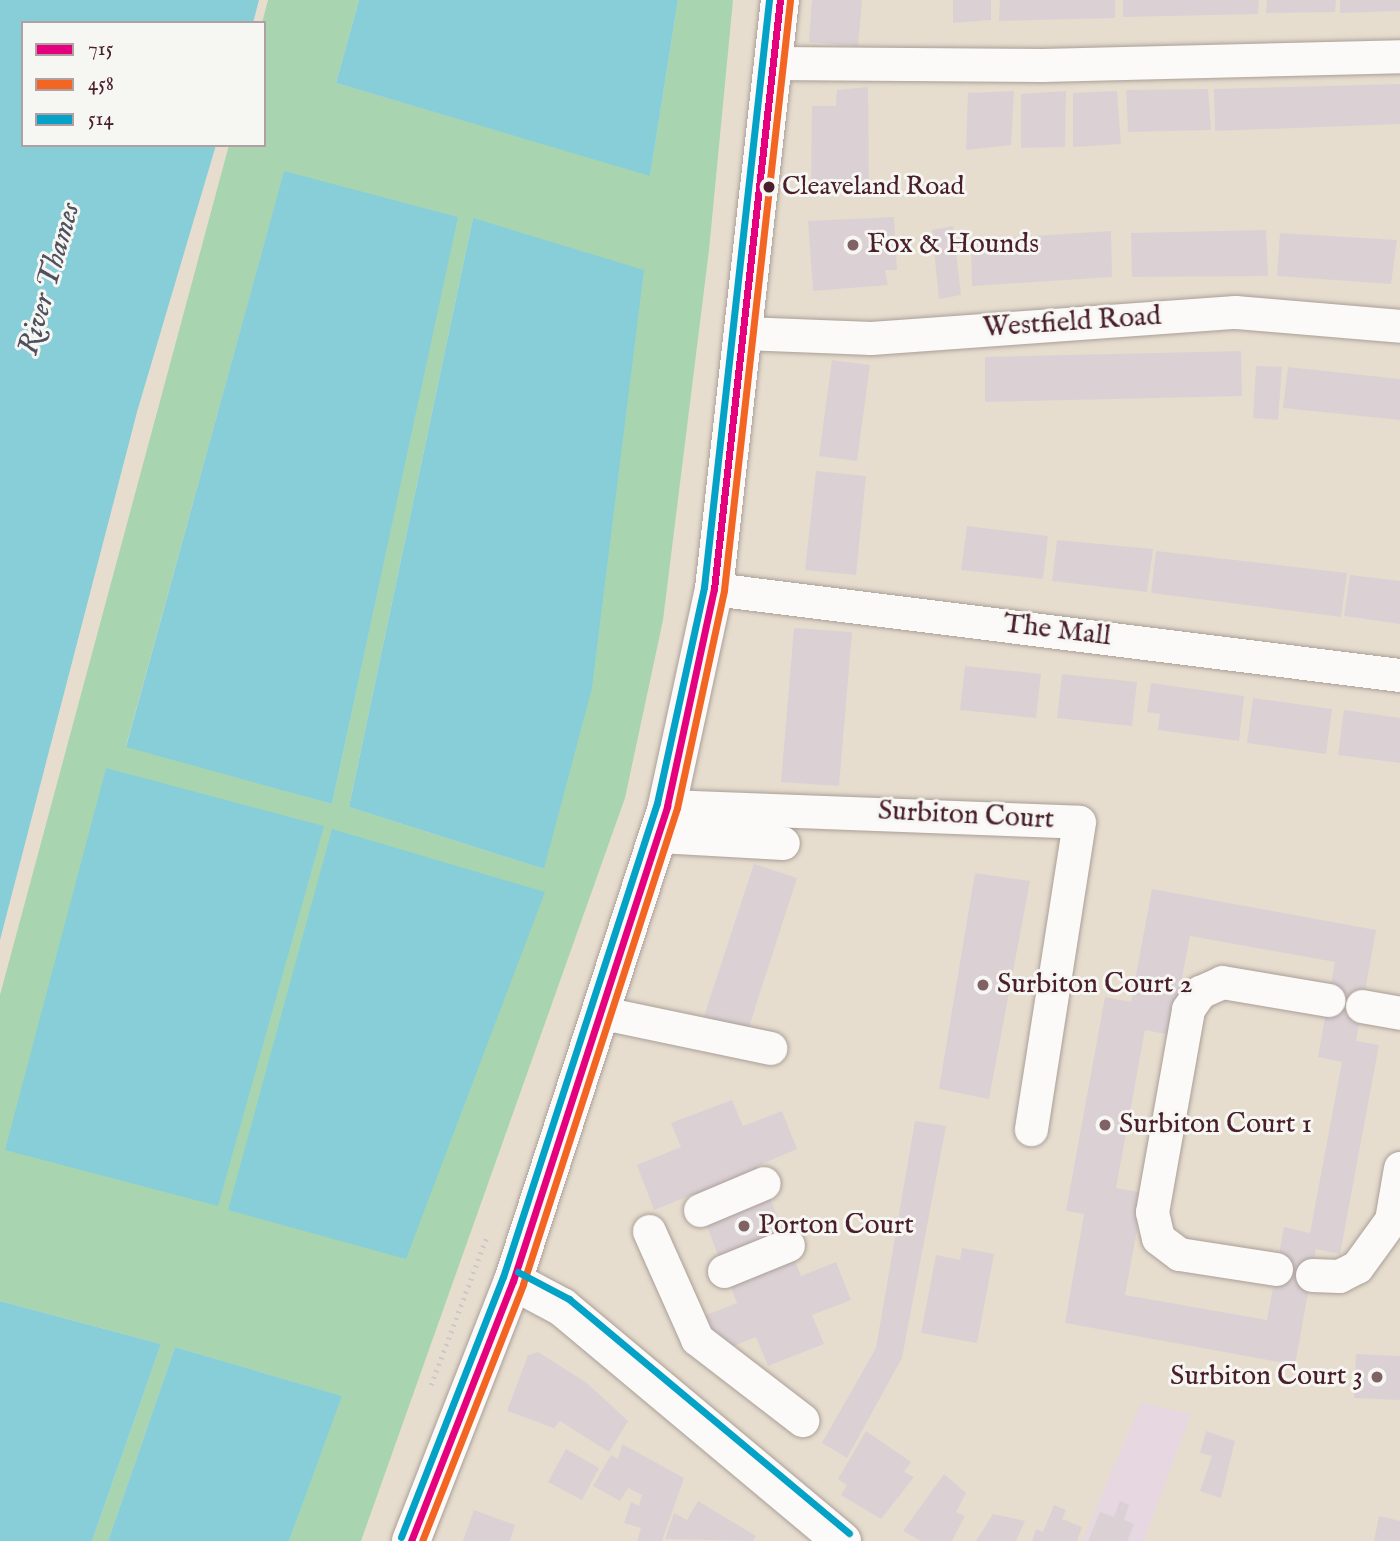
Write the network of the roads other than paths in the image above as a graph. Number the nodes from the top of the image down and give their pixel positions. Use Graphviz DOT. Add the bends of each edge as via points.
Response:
graph roads {
  1 [pos="780,0"];
  2 [pos="1400,56"];
  3 [pos="773,63"];
  4 [pos="1400,326"];
  5 [pos="743,334"];
  6 [pos="714,589"];
  7 [pos="1400,675"];
  8 [pos="663,821"];
  9 [pos="783,843"];
  10 [pos="1328,1000"];
  11 [pos="1362,1006"];
  12 [pos="603,1013"];
  13 [pos="1400,1013"];
  14 [pos="771,1048"];
  15 [pos="1031,1129"];
  16 [pos="1400,1168"];
  17 [pos="764,1183"];
  18 [pos="700,1210"];
  19 [pos="649,1231"];
  20 [pos="788,1245"];
  21 [pos="1276,1269"];
  22 [pos="724,1271"];
  23 [pos="1312,1275"];
  24 [pos="513,1281"];
  25 [pos="802,1420"];
  26 [pos="411,1541"];
  27 [pos="841,1541"];
  1 -- 3 [label="main road"];
  2 -- 3 [label="street" via="1042,65"];
  3 -- 5 [label="main road"];
  4 -- 5 [label="street, Westfield Road" via="1235,312 872,338"];
  5 -- 6 [label="main road"];
  6 -- 7 [label="street, The Mall"];
  6 -- 8 [label="main road"];
  8 -- 9 [label="street"];
  8 -- 12 [label="main road"];
  8 -- 15 [label="street, Surbiton Court" via="1079,822"];
  10 -- 21 [label="street" via="1222,982 1200,992 1188,1009 1152,1212 1158,1238 1179,1254"];
  11 -- 13 [label="street"];
  12 -- 14 [label="street"];
  12 -- 24 [label="main road"];
  16 -- 23 [label="street" via="1391,1220 1357,1267 1339,1276"];
  17 -- 18 [label="street"];
  19 -- 25 [label="street" via="697,1339"];
  20 -- 22 [label="street"];
  24 -- 26 [label="main road"];
  24 -- 27 [label="main road" via="562,1307"];
}
